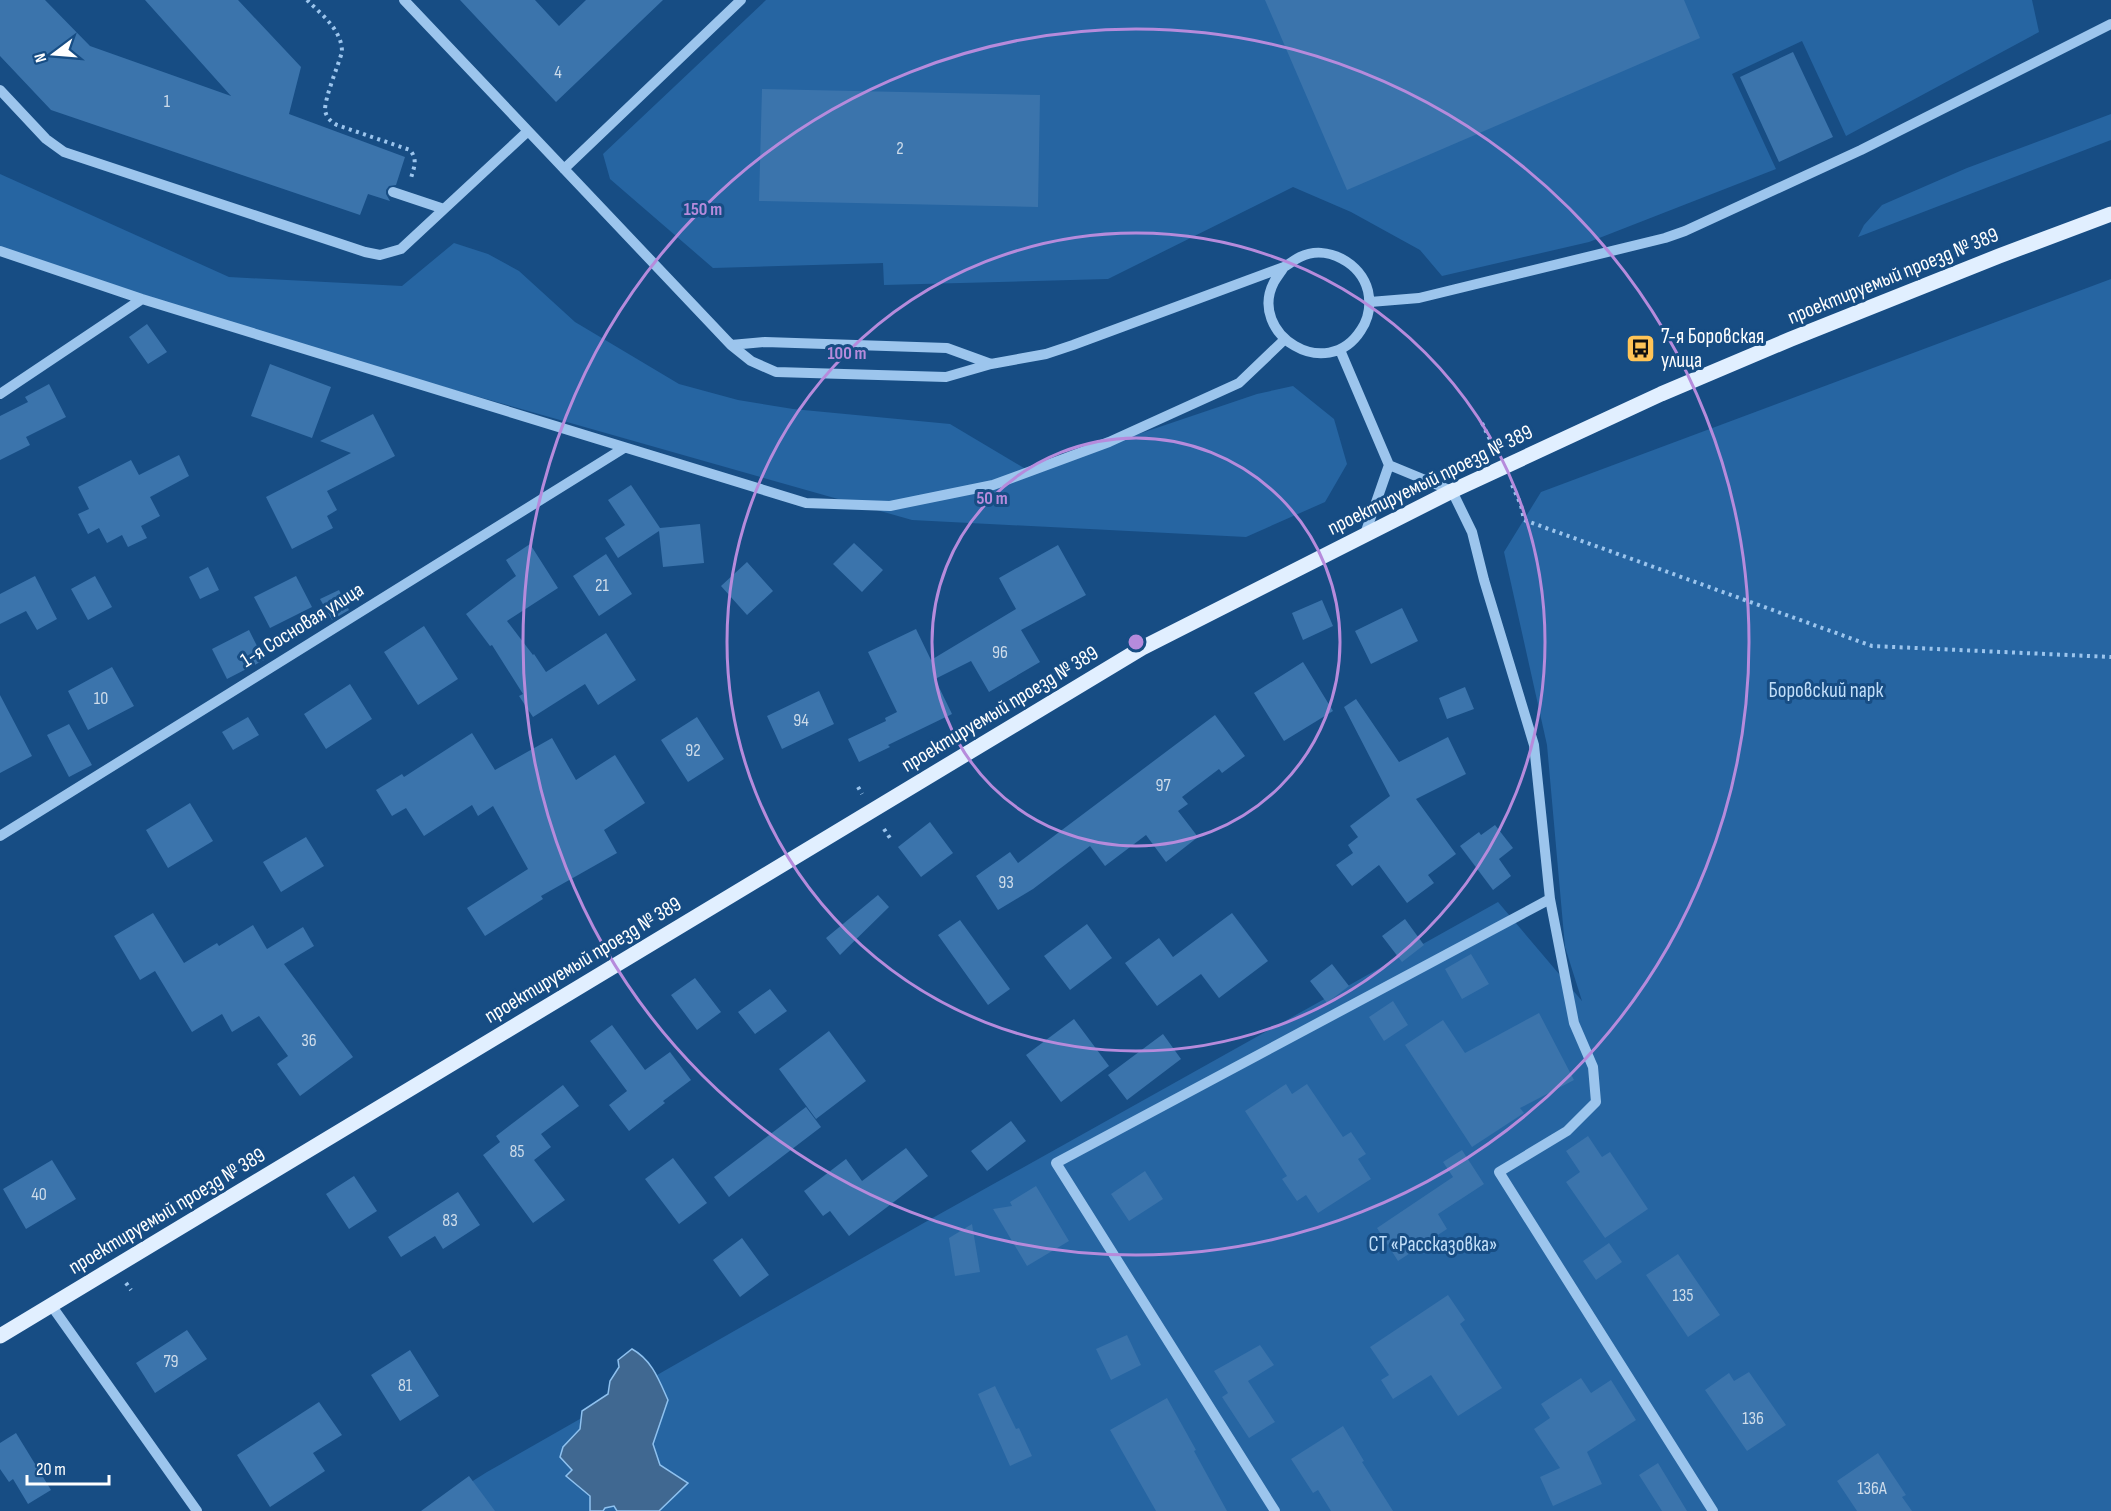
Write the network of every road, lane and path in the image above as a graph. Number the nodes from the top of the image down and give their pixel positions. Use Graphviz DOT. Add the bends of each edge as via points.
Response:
graph roads {
  1 [pos="307,0"];
  2 [pos="404,0"];
  3 [pos="741,0"];
  4 [pos="2111,24"];
  5 [pos="0,90"];
  6 [pos="528,131"];
  7 [pos="564,169"];
  8 [pos="393,192"];
  9 [pos="405,196"];
  10 [pos="444,209"];
  11 [pos="2111,214"];
  12 [pos="0,251"];
  13 [pos="1284,267"];
  14 [pos="142,299"];
  15 [pos="1370,302"];
  16 [pos="1284,340"];
  17 [pos="731,345"];
  18 [pos="1340,350"];
  19 [pos="991,364"];
  20 [pos="0,394"];
  21 [pos="624,448"];
  22 [pos="1389,465"];
  23 [pos="1452,490"];
  24 [pos="1521,505"];
  25 [pos="1365,534"];
  26 [pos="2111,657"];
  27 [pos="0,836"];
  28 [pos="1550,900"];
  29 [pos="51,1305"];
  30 [pos="0,1336"];
  31 [pos="197,1511"];
  32 [pos="1275,1511"];
  33 [pos="1713,1511"];
  1 -- 9 [label="path" via="336,30 342,46 327,100 327,117 337,125 410,150 416,163"];
  2 -- 6 [label="street"];
  3 -- 7 [label="street"];
  4 -- 15 [label="street" via="1861,150 1685,231 1419,298"];
  5 -- 10 [label="street" via="45,140 64,152 365,252 380,255 401,249"];
  6 -- 7 [label="street"];
  6 -- 10 [label="street"];
  7 -- 17 [label="street"];
  8 -- 9 [label="street"];
  9 -- 10 [label="street"];
  11 -- 23 [label="main road, проектируемый проезд № 389" via="1791,339"];
  12 -- 14 [label="street"];
  13 -- 15 [label="street" via="1301,256 1339,256 1355,267 1366,283"];
  13 -- 16 [label="street" via="1273,284 1269,303 1273,323"];
  13 -- 19 [label="street" via="1046,354"];
  14 -- 20 [label="street"];
  14 -- 21 [label="street"];
  15 -- 18 [label="street" via="1367,322 1356,339"];
  16 -- 18 [label="street" via="1301,351 1320,354"];
  16 -- 21 [label="street" via="1239,383 1109,442 993,485 890,506 806,502"];
  17 -- 19 [label="street" via="777,342 947,348"];
  17 -- 19 [label="street" via="751,361 776,372 946,377"];
  18 -- 22 [label="street"];
  21 -- 27 [label="street, 1-я Сосновая улица"];
  22 -- 23 [label="street"];
  22 -- 25 [label="street"];
  23 -- 25 [label="main road, проектируемый проезд № 389"];
  23 -- 28 [label="street" via="1473,532 1534,745"];
  24 -- 26 [label="path" via="1524,520 1872,646"];
  25 -- 29 [label="main road, проектируемый проезд № 389" via="1142,648"];
  28 -- 32 [label="street" via="1056,1163"];
  28 -- 33 [label="street" via="1574,1023 1593,1066 1596,1102 1567,1131 1499,1172"];
  29 -- 30 [label="main road, проектируемый проезд № 389"];
  29 -- 31 [label="street"];
}
